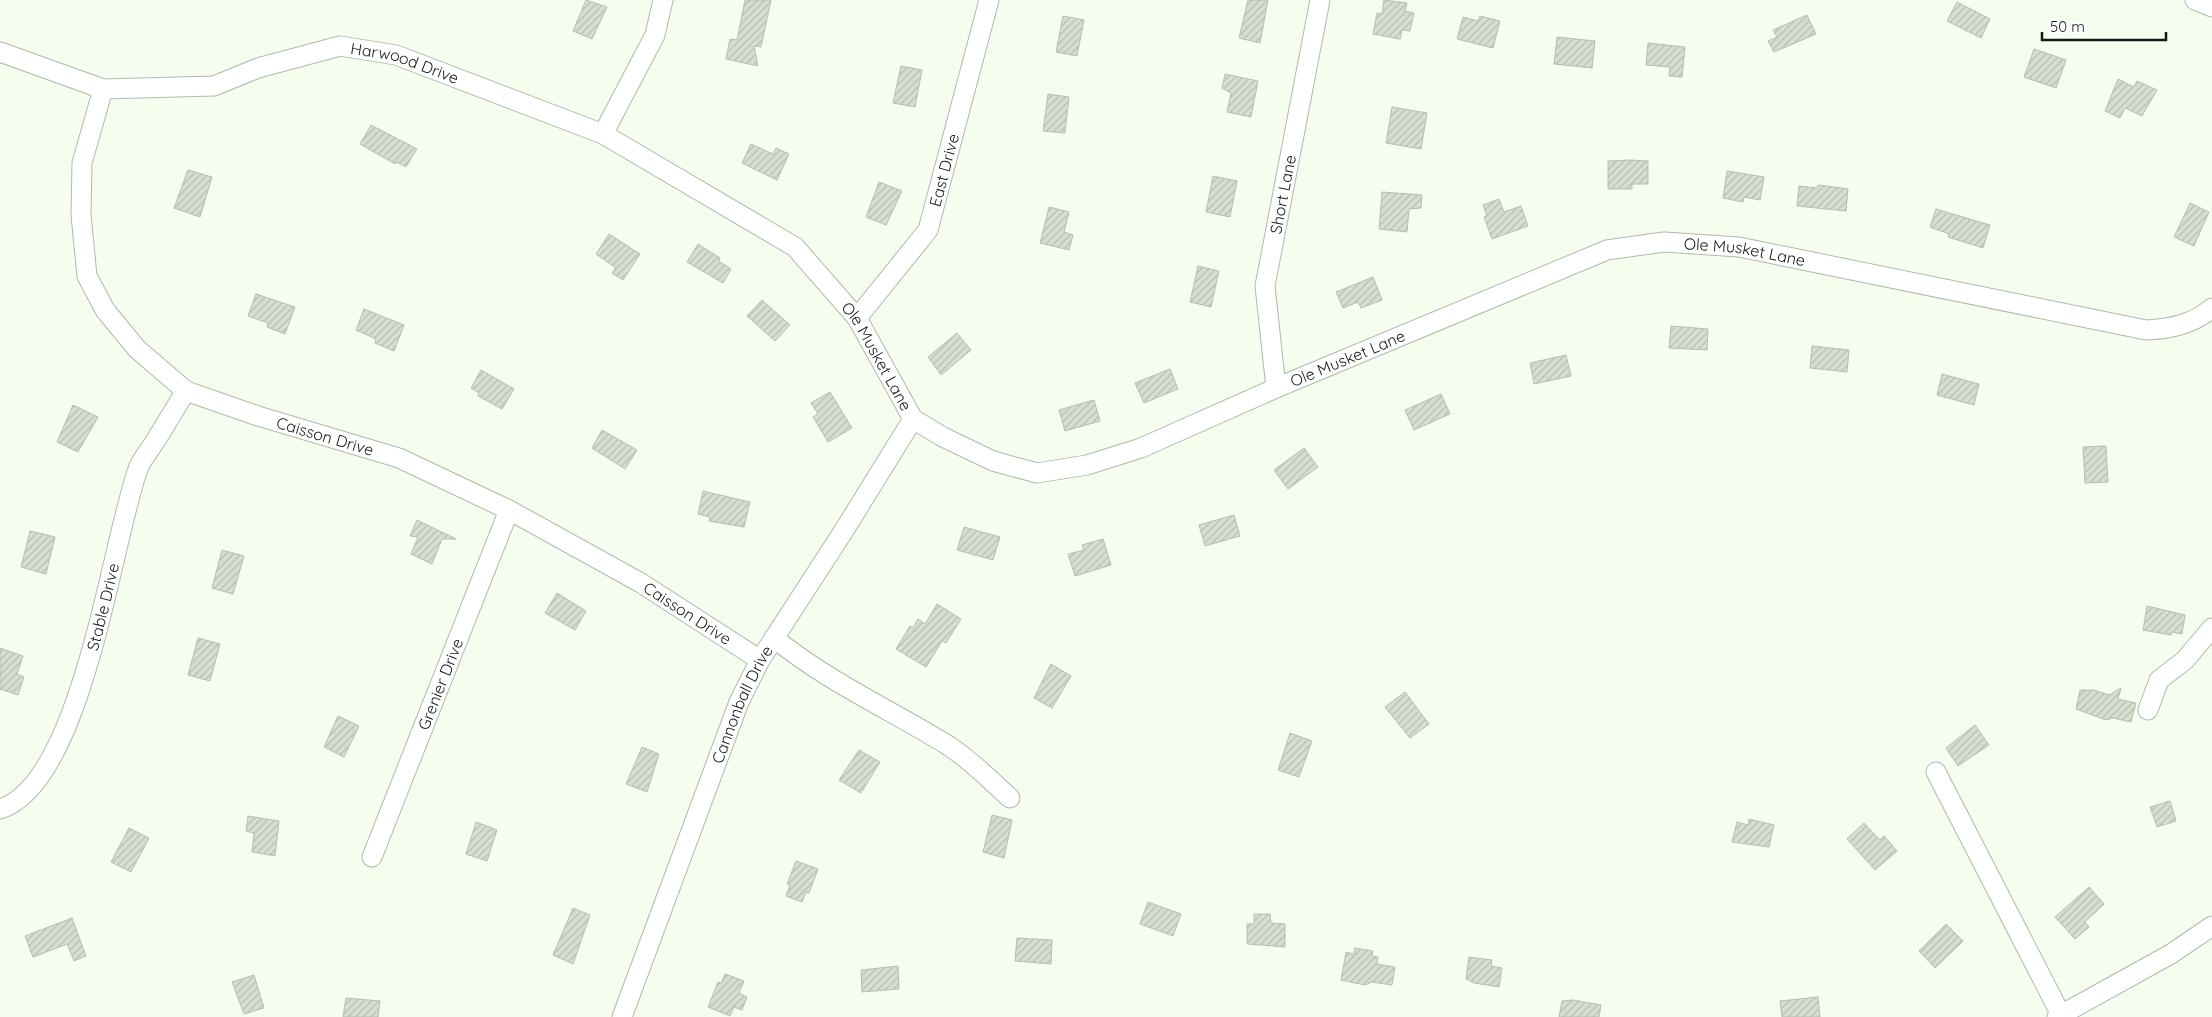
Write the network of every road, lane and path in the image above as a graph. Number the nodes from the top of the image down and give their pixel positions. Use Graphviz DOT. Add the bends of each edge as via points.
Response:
graph roads {
  1 [pos="663,0"];
  2 [pos="989,0"];
  3 [pos="1320,0"];
  4 [pos="2194,0"];
  5 [pos="2212,7"];
  6 [pos="0,52"];
  7 [pos="103,89"];
  8 [pos="603,134"];
  9 [pos="2212,308"];
  10 [pos="858,318"];
  11 [pos="1276,388"];
  12 [pos="186,391"];
  13 [pos="913,419"];
  14 [pos="509,510"];
  15 [pos="2212,628"];
  16 [pos="774,638"];
  17 [pos="760,660"];
  18 [pos="2148,710"];
  19 [pos="1936,772"];
  20 [pos="1010,798"];
  21 [pos="0,808"];
  22 [pos="372,857"];
  23 [pos="2212,926"];
  24 [pos="2059,1016"];
  25 [pos="622,1017"];
  1 -- 8 [label="street" via="655,35"];
  2 -- 10 [label="street, East Drive" via="928,230"];
  3 -- 11 [label="street, Short Lane" via="1265,286"];
  4 -- 5 [label="street"];
  6 -- 7 [label="street, Harwood Drive"];
  7 -- 8 [label="street, Harwood Drive" via="214,86 258,68 340,46 396,55"];
  7 -- 12 [label="street, Caisson Drive" via="82,163 81,215 87,276 105,310 137,349"];
  8 -- 10 [label="street, Ole Musket Lane" via="795,247"];
  9 -- 11 [label="street, Ole Musket Lane" via="2180,326 2146,330 1739,246 1664,242 1608,250"];
  10 -- 13 [label="street, Ole Musket Lane"];
  11 -- 13 [label="street, Ole Musket Lane" via="1141,448 1087,464 1037,472 992,461"];
  12 -- 14 [label="street, Caisson Drive" via="399,458"];
  12 -- 21 [label="street, Stable Drive" via="139,467 84,680 58,744 34,783 13,804"];
  13 -- 16 [label="street, Cannonball Drive"];
  14 -- 17 [label="street, Caisson Drive" via="641,583"];
  14 -- 22 [label="street, Grenier Drive"];
  15 -- 18 [label="street" via="2185,660 2159,680"];
  16 -- 17 [label="street, Cannonball Drive"];
  16 -- 20 [label="street" via="804,663 950,747 974,764"];
  17 -- 25 [label="street, Cannonball Drive" via="738,702"];
  19 -- 24 [label="street"];
  23 -- 24 [label="street" via="2171,954"];
}
